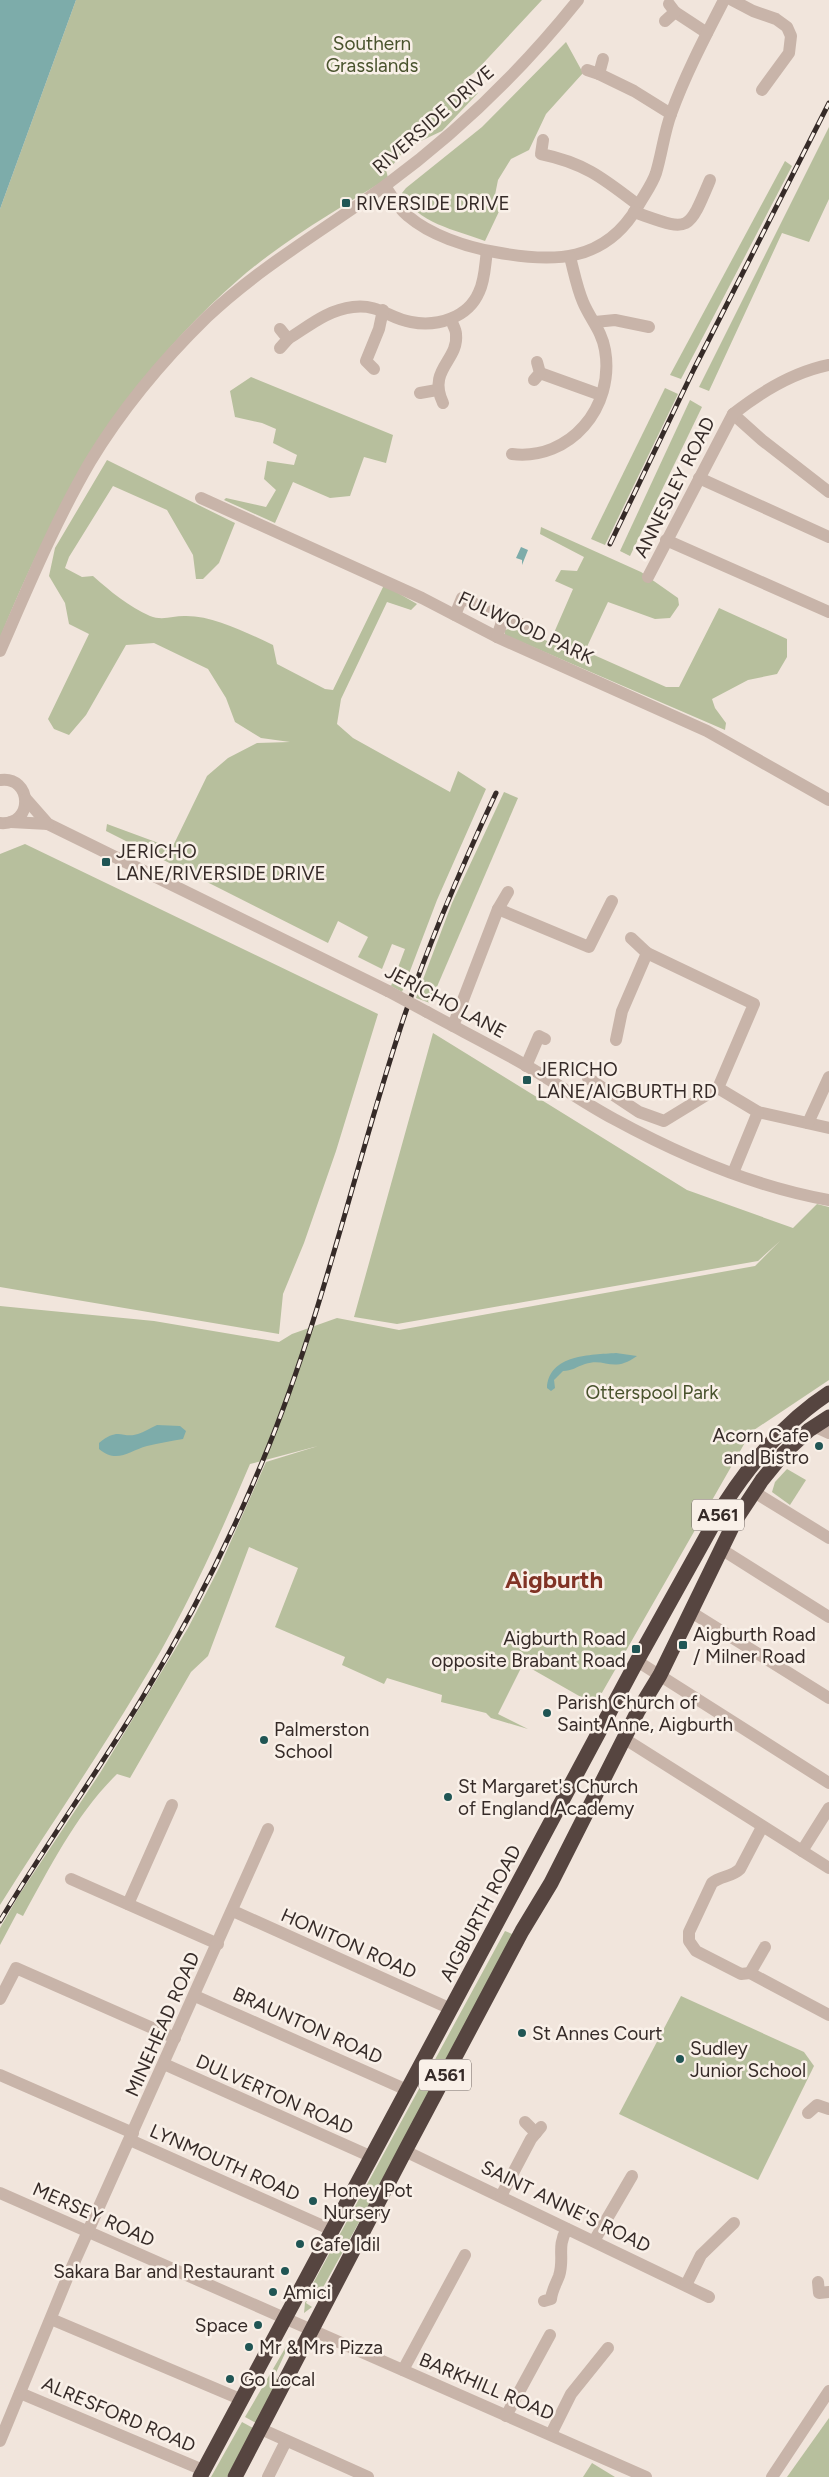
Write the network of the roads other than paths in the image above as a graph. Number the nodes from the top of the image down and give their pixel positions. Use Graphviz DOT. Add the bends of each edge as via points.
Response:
graph roads {
  1 [pos="578,0"];
  2 [pos="724,0"];
  3 [pos="732,0"];
  4 [pos="665,21"];
  5 [pos="707,33"];
  6 [pos="603,59"];
  7 [pos="761,94"];
  8 [pos="671,114"];
  9 [pos="543,140"];
  10 [pos="712,177"];
  11 [pos="385,186"];
  12 [pos="636,208"];
  13 [pos="487,251"];
  14 [pos="570,258"];
  15 [pos="383,310"];
  16 [pos="451,319"];
  17 [pos="595,322"];
  18 [pos="649,328"];
  19 [pos="283,339"];
  20 [pos="829,365"];
  21 [pos="365,366"];
  22 [pos="537,372"];
  23 [pos="436,390"];
  24 [pos="420,393"];
  25 [pos="601,395"];
  26 [pos="443,403"];
  27 [pos="733,414"];
  28 [pos="510,454"];
  29 [pos="699,478"];
  30 [pos="829,492"];
  31 [pos="201,498"];
  32 [pos="829,537"];
  33 [pos="666,540"];
  34 [pos="648,577"];
  35 [pos="480,606"];
  36 [pos="829,612"];
  37 [pos="455,615"];
  38 [pos="533,630"];
  39 [pos="497,637"];
  40 [pos="0,651"];
  41 [pos="1,778"];
  42 [pos="26,799"];
  43 [pos="829,800"];
  44 [pos="4,824"];
  45 [pos="48,824"];
  46 [pos="508,892"];
  47 [pos="612,901"];
  48 [pos="498,909"];
  49 [pos="631,938"];
  50 [pos="647,953"];
  51 [pos="453,1026"];
  52 [pos="539,1035"];
  53 [pos="616,1040"];
  54 [pos="526,1066"];
  55 [pos="829,1077"];
  56 [pos="588,1078"];
  57 [pos="718,1088"];
  58 [pos="758,1112"];
  59 [pos="808,1123"];
  60 [pos="829,1128"];
  61 [pos="733,1173"];
  62 [pos="829,1200"];
  63 [pos="829,1393"];
  64 [pos="829,1417"];
  65 [pos="809,1430"];
  66 [pos="829,1433"];
  67 [pos="754,1492"];
  68 [pos="829,1538"];
  69 [pos="721,1549"];
  70 [pos="691,1612"];
  71 [pos="829,1617"];
  72 [pos="637,1661"];
  73 [pos="660,1675"];
  74 [pos="829,1698"];
  75 [pos="625,1739"];
  76 [pos="829,1783"];
  77 [pos="172,1805"];
  78 [pos="829,1808"];
  79 [pos="762,1826"];
  80 [pos="268,1829"];
  81 [pos="802,1851"];
  82 [pos="829,1868"];
  83 [pos="70,1878"];
  84 [pos="128,1904"];
  85 [pos="232,1911"];
  86 [pos="218,1944"];
  87 [pos="765,1947"];
  88 [pos="750,1973"];
  89 [pos="195,1996"];
  90 [pos="0,1999"];
  91 [pos="450,2009"];
  92 [pos="829,2015"];
  93 [pos="175,2038"];
  94 [pos="164,2064"];
  95 [pos="0,2075"];
  96 [pos="407,2090"];
  97 [pos="829,2109"];
  98 [pos="808,2113"];
  99 [pos="525,2122"];
  100 [pos="132,2137"];
  101 [pos="405,2151"];
  102 [pos="372,2157"];
  103 [pos="632,2176"];
  104 [pos="0,2193"];
  105 [pos="501,2196"];
  106 [pos="734,2223"];
  107 [pos="567,2229"];
  108 [pos="332,2230"];
  109 [pos="88,2233"];
  110 [pos="594,2240"];
  111 [pos="465,2255"];
  112 [pos="818,2282"];
  113 [pos="686,2285"];
  114 [pos="829,2292"];
  115 [pos="710,2298"];
  116 [pos="544,2301"];
  117 [pos="285,2317"];
  118 [pos="51,2319"];
  119 [pos="312,2330"];
  120 [pos="550,2335"];
  121 [pos="608,2348"];
  122 [pos="403,2370"];
  123 [pos="829,2391"];
  124 [pos="20,2393"];
  125 [pos="240,2399"];
  126 [pos="506,2416"];
  127 [pos="261,2430"];
  128 [pos="552,2434"];
  129 [pos="0,2441"];
  130 [pos="286,2442"];
  131 [pos="202,2474"];
  132 [pos="235,2477"];
  133 [pos="268,2477"];
  134 [pos="368,2477"];
  135 [pos="646,2477"];
  136 [pos="772,2477"];
  1 -- 11 [label="street, RIVERSIDE DRIVE" via="494,94"];
  2 -- 5 [label="street"];
  3 -- 7 [label="street" via="776,19 787,27 791,36 789,52"];
  4 -- 5 [label="street" via="672,8"];
  5 -- 8 [label="street"];
  6 -- 8 [label="street" via="593,72 634,91"];
  8 -- 12 [label="street" via="656,173"];
  9 -- 12 [label="street" via="536,154 590,169"];
  10 -- 12 [label="street" via="693,218 682,225 675,226"];
  11 -- 13 [label="street" via="401,210 418,224 434,233"];
  11 -- 40 [label="street, RIVERSIDE DRIVE" via="246,283 171,354 90,462"];
  12 -- 14 [label="street" via="609,240"];
  13 -- 14 [label="street" via="525,257"];
  13 -- 16 [label="street" via="479,292 469,307"];
  14 -- 17 [label="street" via="583,301"];
  15 -- 16 [label="street" via="410,322 431,323"];
  15 -- 19 [label="street" via="367,306 337,310"];
  15 -- 21 [label="street"];
  16 -- 23 [label="street" via="456,344 441,370"];
  17 -- 18 [label="street" via="615,320"];
  17 -- 25 [label="street" via="606,351"];
  20 -- 27 [label="street" via="788,379"];
  22 -- 25 [label="street"];
  23 -- 24 [label="street"];
  23 -- 26 [label="street"];
  25 -- 28 [label="street" via="591,416 572,440 543,453 529,456"];
  27 -- 29 [label="street, ANNESLEY ROAD"];
  27 -- 30 [label="street"];
  29 -- 32 [label="street"];
  29 -- 33 [label="street, ANNESLEY ROAD"];
  31 -- 37 [label="street, FULWOOD PARK"];
  33 -- 34 [label="street, ANNESLEY ROAD"];
  33 -- 36 [label="street"];
  35 -- 37 [label="street" via="462,598"];
  37 -- 39 [label="street, FULWOOD PARK"];
  38 -- 39 [label="street" via="498,613"];
  39 -- 43 [label="street, FULWOOD PARK" via="707,731"];
  41 -- 42 [label="street, JERICHO LANE" via="17,784"];
  42 -- 44 [label="street" via="22,813"];
  42 -- 45 [label="street, JERICHO LANE"];
  44 -- 45 [label="street, JERICHO LANE"];
  45 -- 51 [label="street, JERICHO LANE, bridge" via="388,990"];
  46 -- 48 [label="street"];
  47 -- 48 [label="street" via="589,947"];
  48 -- 51 [label="street"];
  49 -- 50 [label="street"];
  50 -- 53 [label="street" via="622,1011"];
  50 -- 57 [label="street" via="754,1004"];
  51 -- 54 [label="street, JERICHO LANE"];
  52 -- 54 [label="street"];
  54 -- 61 [label="street, JERICHO LANE" via="613,1118"];
  55 -- 59 [label="street"];
  56 -- 57 [label="street" via="639,1112 664,1121"];
  57 -- 58 [label="street"];
  58 -- 59 [label="street"];
  58 -- 61 [label="street"];
  59 -- 60 [label="street"];
  61 -- 62 [label="street, JERICHO LANE" via="801,1196"];
  63 -- 72 [label="highway, AIGBURTH ROAD / A561" via="777,1436 742,1478"];
  64 -- 65 [label="highway, A561"];
  65 -- 66 [label="street" via="818,1428"];
  65 -- 67 [label="highway, A561" via="784,1453"];
  67 -- 68 [label="street"];
  67 -- 69 [label="highway, A561"];
  69 -- 70 [label="highway, A561"];
  69 -- 71 [label="street"];
  70 -- 73 [label="highway, A561"];
  70 -- 74 [label="street"];
  72 -- 73 [label="street"];
  72 -- 91 [label="highway, AIGBURTH ROAD / A561"];
  73 -- 75 [label="highway, A561"];
  73 -- 76 [label="street"];
  75 -- 79 [label="street"];
  75 -- 101 [label="highway, A561" via="551,1883 522,1931"];
  77 -- 84 [label="street"];
  78 -- 81 [label="street"];
  79 -- 81 [label="street"];
  79 -- 88 [label="street" via="740,1869 712,1883 689,1932 688,1942 696,1952 741,1974"];
  80 -- 85 [label="street, MINEHEAD ROAD"];
  81 -- 82 [label="street"];
  83 -- 84 [label="street"];
  84 -- 86 [label="street"];
  85 -- 86 [label="street, MINEHEAD ROAD"];
  85 -- 91 [label="street, HONITON ROAD"];
  86 -- 89 [label="street, MINEHEAD ROAD"];
  87 -- 88 [label="street"];
  88 -- 92 [label="street"];
  89 -- 93 [label="street, MINEHEAD ROAD"];
  89 -- 96 [label="street, BRAUNTON ROAD"];
  90 -- 93 [label="street" via="16,1968"];
  91 -- 96 [label="highway, AIGBURTH ROAD / A561"];
  93 -- 94 [label="street, MINEHEAD ROAD"];
  94 -- 100 [label="street, MINEHEAD ROAD"];
  94 -- 102 [label="street, DULVERTON ROAD"];
  95 -- 100 [label="street, LYNMOUTH ROAD"];
  96 -- 102 [label="highway, AIGBURTH ROAD / A561"];
  97 -- 98 [label="street" via="817,2104"];
  99 -- 105 [label="street" via="539,2130"];
  100 -- 108 [label="street, LYNMOUTH ROAD"];
  100 -- 109 [label="street, MINEHEAD ROAD"];
  101 -- 105 [label="street, SAINT ANNE'S ROAD"];
  101 -- 119 [label="highway, A561"];
  102 -- 108 [label="highway, AIGBURTH ROAD / A561"];
  103 -- 110 [label="street"];
  104 -- 109 [label="street, MERSEY ROAD"];
  105 -- 107 [label="street, SAINT ANNE'S ROAD"];
  106 -- 113 [label="street" via="701,2255"];
  107 -- 110 [label="street, SAINT ANNE'S ROAD"];
  107 -- 116 [label="street" via="560,2240 559,2275 551,2299"];
  108 -- 117 [label="highway, AIGBURTH ROAD / A561"];
  109 -- 117 [label="street, MERSEY ROAD"];
  109 -- 118 [label="street, MINEHEAD ROAD"];
  110 -- 113 [label="street, SAINT ANNE'S ROAD"];
  111 -- 122 [label="street"];
  112 -- 114 [label="street" via="819,2294"];
  113 -- 115 [label="street, SAINT ANNE'S ROAD"];
  117 -- 119 [label="street, MERSEY ROAD"];
  117 -- 125 [label="highway, AIGBURTH ROAD / A561"];
  118 -- 124 [label="street, MINEHEAD ROAD"];
  118 -- 125 [label="street"];
  119 -- 122 [label="street, BARKHILL ROAD"];
  119 -- 127 [label="highway, A561"];
  120 -- 126 [label="street"];
  121 -- 128 [label="street" via="571,2394"];
  122 -- 126 [label="street, BARKHILL ROAD"];
  123 -- 136 [label="street"];
  124 -- 129 [label="street, MINEHEAD ROAD"];
  124 -- 131 [label="street, ALRESFORD ROAD"];
  125 -- 131 [label="highway, AIGBURTH ROAD / A561"];
  126 -- 128 [label="street, BARKHILL ROAD"];
  127 -- 130 [label="street"];
  127 -- 132 [label="highway, A561"];
  128 -- 135 [label="street, BARKHILL ROAD"];
  130 -- 133 [label="street"];
  130 -- 134 [label="street"];
}
